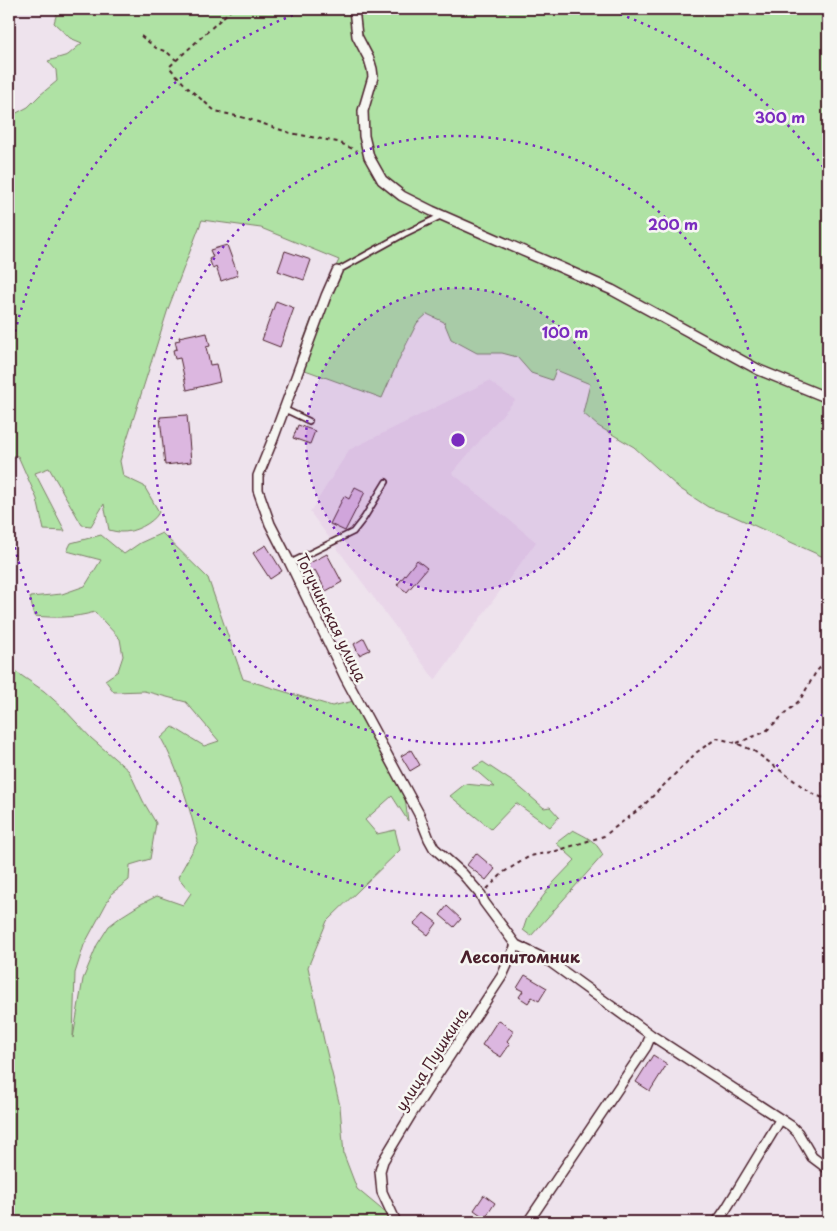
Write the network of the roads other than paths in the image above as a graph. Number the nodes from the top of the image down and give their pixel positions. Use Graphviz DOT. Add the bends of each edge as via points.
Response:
graph roads {
  1 [pos="354,9"];
  2 [pos="442,216"];
  3 [pos="337,270"];
  4 [pos="828,398"];
  5 [pos="284,409"];
  6 [pos="308,421"];
  7 [pos="386,482"];
  8 [pos="290,563"];
  9 [pos="516,945"];
  10 [pos="651,1035"];
  11 [pos="780,1120"];
  12 [pos="828,1169"];
  13 [pos="396,1222"];
  14 [pos="528,1222"];
  15 [pos="717,1222"];
  1 -- 2 [label="street" via="356,36 369,59 373,77 364,111 364,136 370,157 382,180 402,196"];
  2 -- 3 [label="lane"];
  2 -- 4 [label="street" via="612,290 759,370"];
  3 -- 5 [label="street, Тогучинская улица"];
  5 -- 6 [label="lane"];
  5 -- 8 [label="street, Тогучинская улица" via="258,476 258,490 270,524"];
  7 -- 8 [label="lane" via="353,532"];
  8 -- 9 [label="street, Тогучинская улица" via="345,678 434,848 481,895"];
  9 -- 10 [label="street" via="549,961"];
  9 -- 13 [label="street, улица Пушкина" via="502,976 383,1161 380,1171 382,1192"];
  10 -- 11 [label="street"];
  10 -- 14 [label="street"];
  11 -- 12 [label="street" via="798,1133 812,1157"];
  11 -- 15 [label="street"];
}
